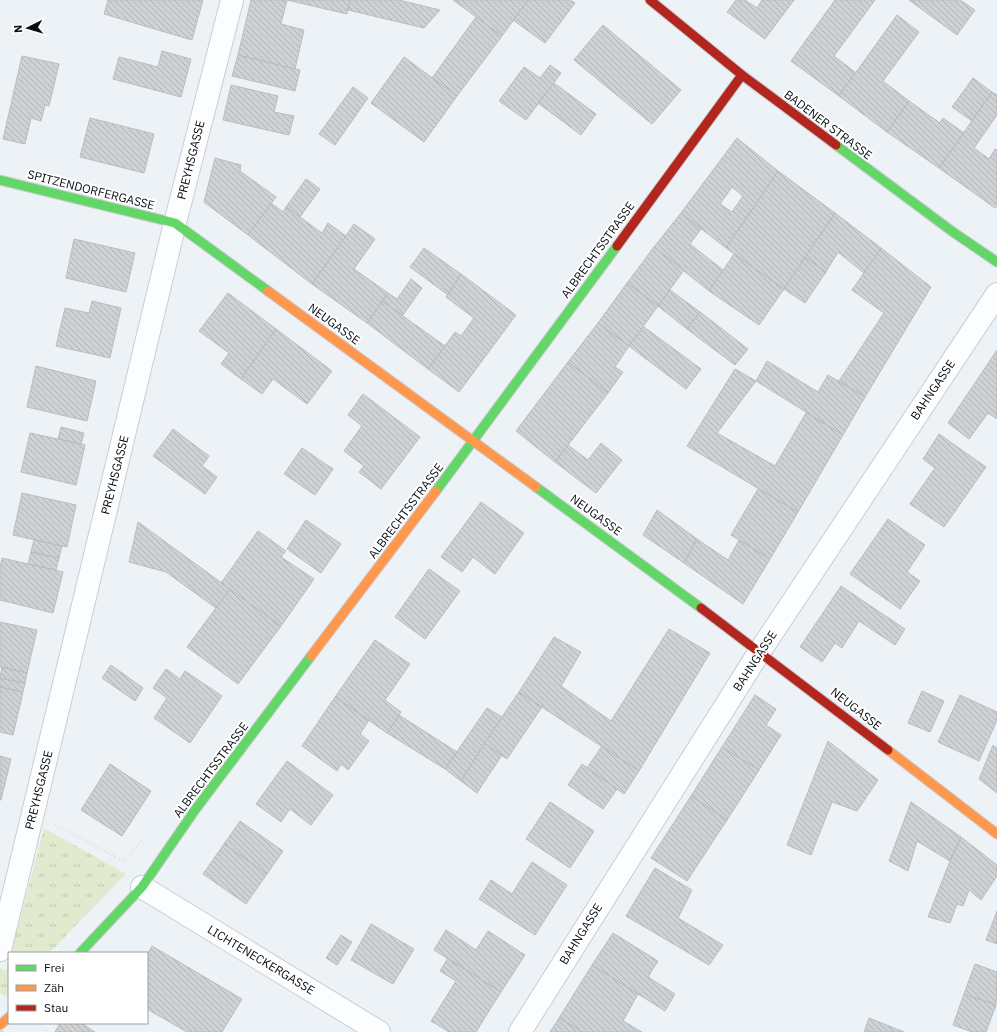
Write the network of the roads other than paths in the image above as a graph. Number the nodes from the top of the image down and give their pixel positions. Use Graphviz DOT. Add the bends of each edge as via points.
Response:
graph roads {
  1 [pos="232,0"];
  2 [pos="650,0"];
  3 [pos="742,75"];
  4 [pos="0,180"];
  5 [pos="176,223"];
  6 [pos="997,262"];
  7 [pos="997,294"];
  8 [pos="474,441"];
  9 [pos="760,651"];
  10 [pos="997,834"];
  11 [pos="142,887"];
  12 [pos="0,950"];
  13 [pos="81,952"];
  14 [pos="8,1019"];
  15 [pos="0,1025"];
  16 [pos="379,1032"];
  17 [pos="520,1032"];
  1 -- 5 [label="street, PREYHSGASSE"];
  2 -- 3 [label="street, BADENER STRASSE"];
  3 -- 6 [label="street, BADENER STRASSE"];
  3 -- 8 [label="street, ALBRECHTSSTRASSE"];
  4 -- 5 [label="street, SPITZENDORFERGASSE"];
  5 -- 8 [label="street, NEUGASSE"];
  5 -- 12 [label="street, PREYHSGASSE"];
  7 -- 9 [label="street, BAHNGASSE"];
  8 -- 9 [label="street, NEUGASSE"];
  8 -- 11 [label="street, ALBRECHTSSTRASSE" via="195,810"];
  9 -- 10 [label="street, NEUGASSE"];
  9 -- 17 [label="street, BAHNGASSE"];
  11 -- 13 [label="street, ALBRECHTSSTRASSE"];
  11 -- 16 [label="street, LICHTENECKERGASSE"];
  14 -- 15 [label="street"];
}
